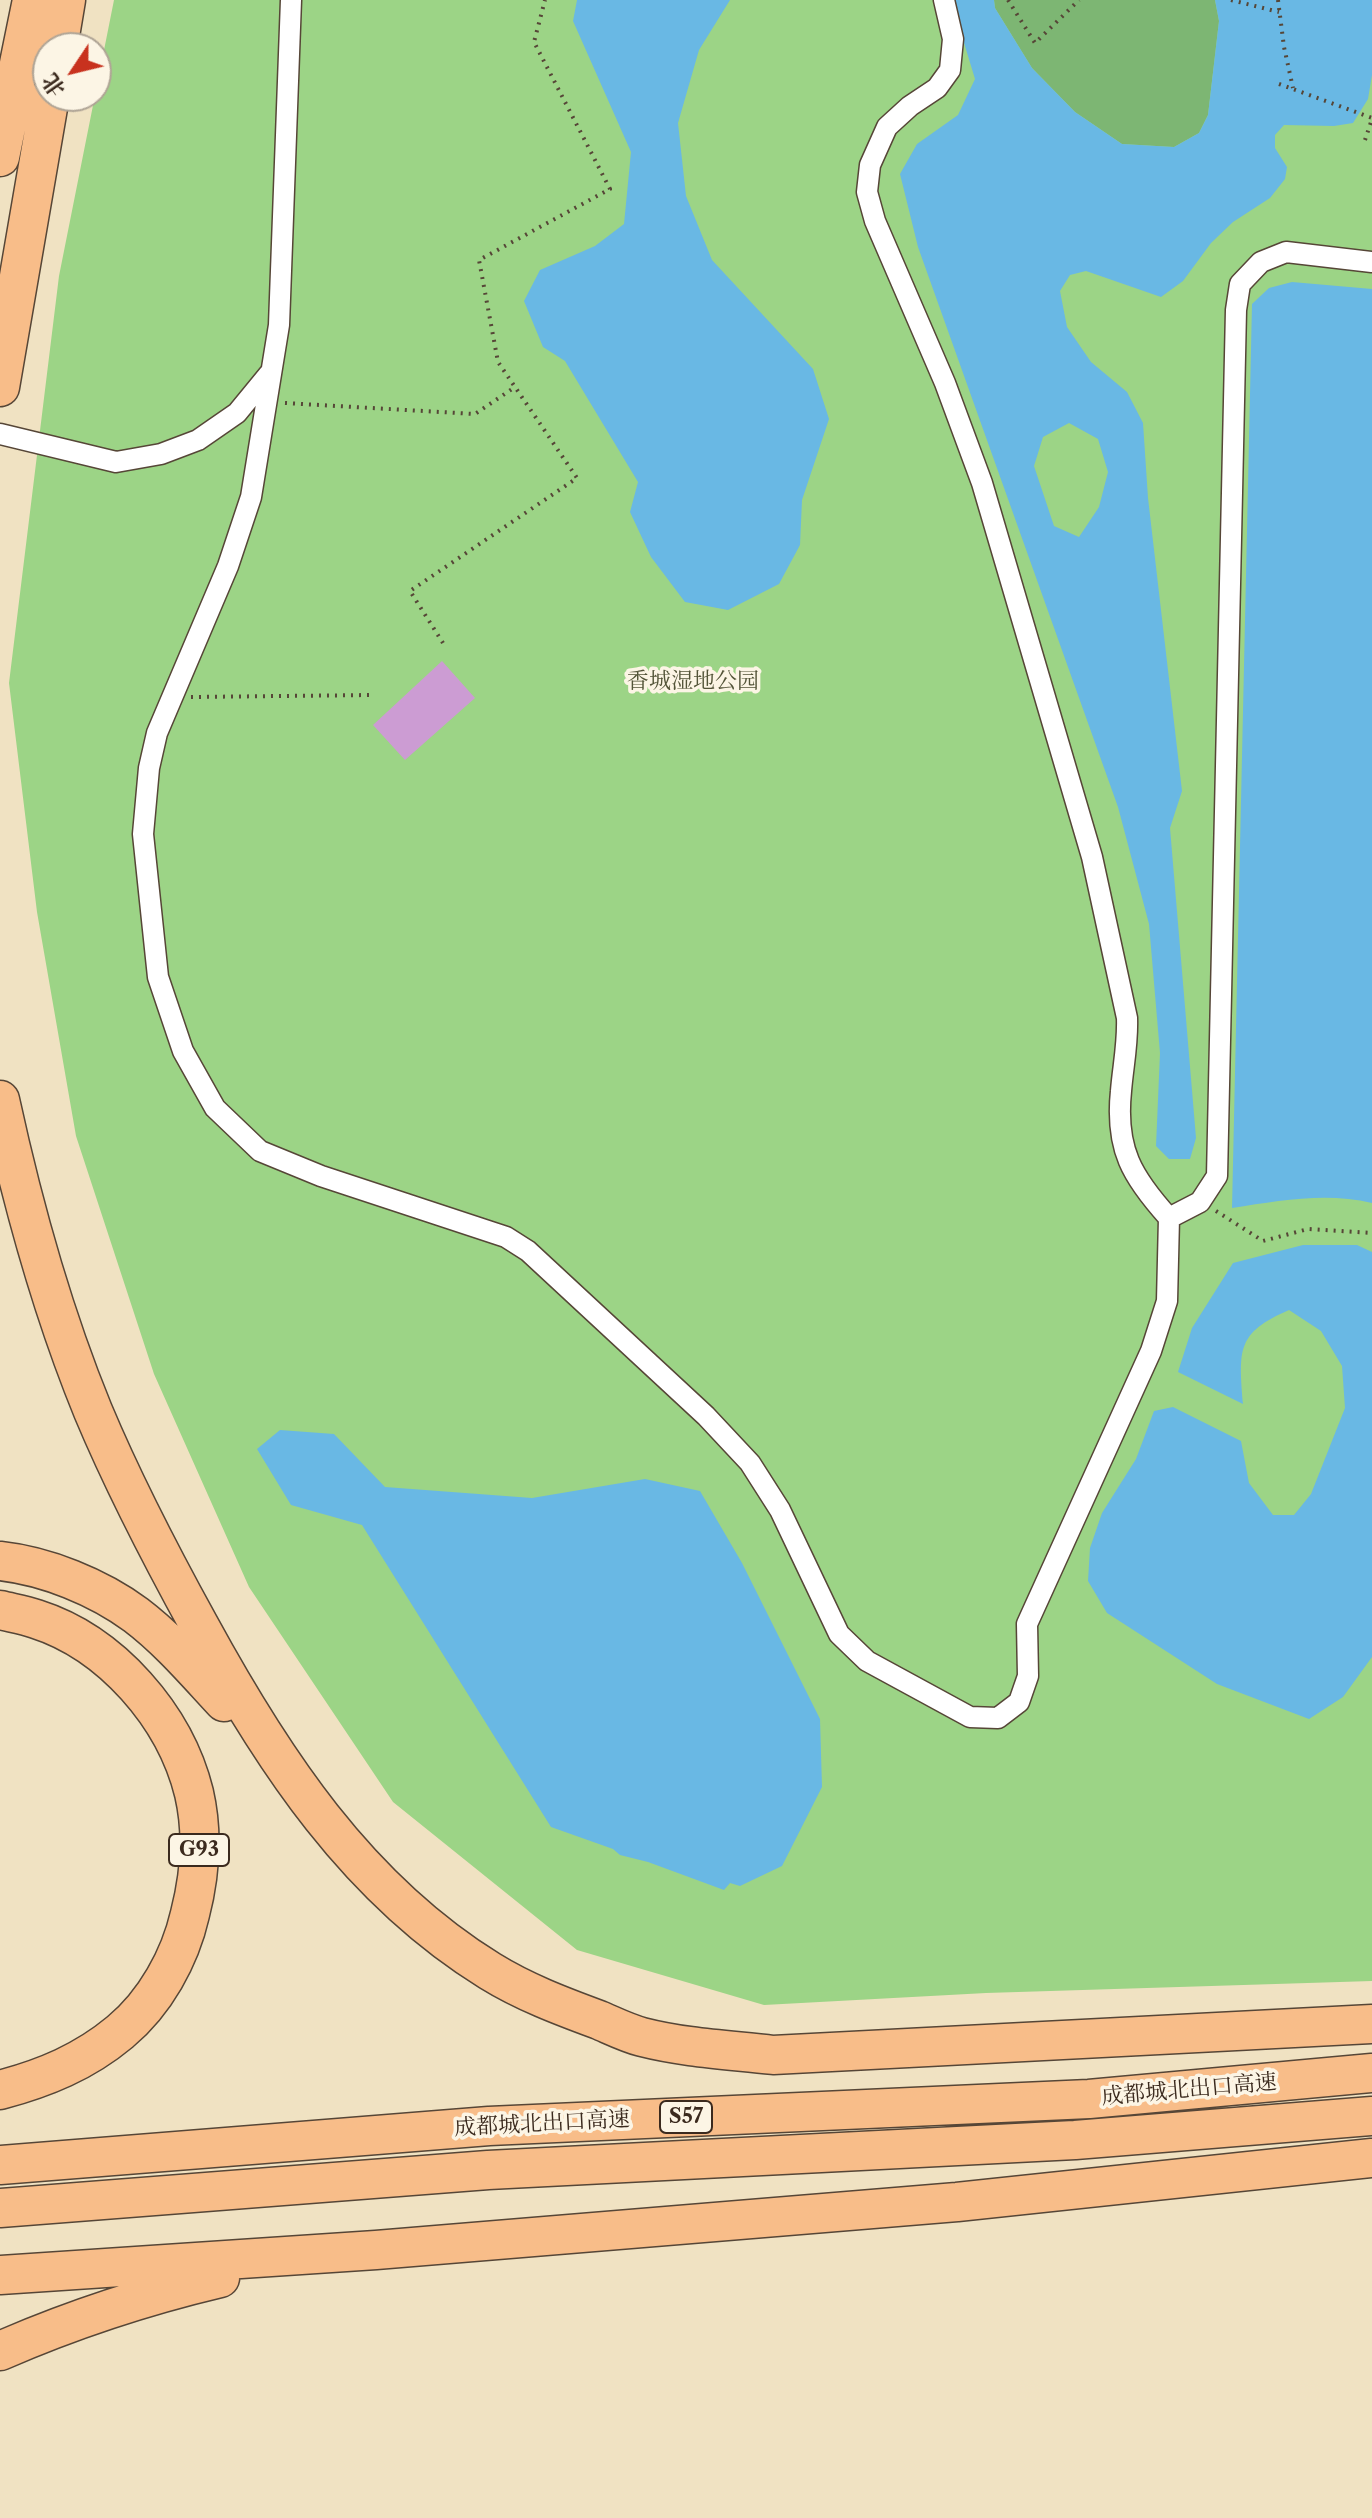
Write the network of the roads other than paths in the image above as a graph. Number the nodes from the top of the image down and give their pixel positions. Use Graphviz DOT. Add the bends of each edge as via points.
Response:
graph roads {
  1 [pos="32,0"];
  2 [pos="66,0"];
  3 [pos="291,0"];
  4 [pos="944,0"];
  5 [pos="61,32"];
  6 [pos="47,112"];
  7 [pos="0,157"];
  8 [pos="1372,262"];
  9 [pos="271,371"];
  10 [pos="0,387"];
  11 [pos="0,434"];
  12 [pos="0,1100"];
  13 [pos="1169,1218"];
  14 [pos="0,1561"];
  15 [pos="0,1610"];
  16 [pos="294,1782"];
  17 [pos="1372,2024"];
  18 [pos="1372,2073"];
  19 [pos="0,2090"];
  20 [pos="1372,2116"];
  21 [pos="1372,2158"];
  22 [pos="0,2165"];
  23 [pos="0,2208"];
  24 [pos="376,2250"];
  25 [pos="0,2275"];
  26 [pos="0,2351"];
  1 -- 7 [label="highway"];
  2 -- 5 [label="highway"];
  3 -- 9 [label="street" via="279,325"];
  4 -- 13 [label="street" via="953,39 950,70 937,88 887,127 870,165 867,192 982,483 1083,827 1127,1018 1120,1139 1129,1167"];
  6 -- 10 [label="highway"];
  8 -- 13 [label="street" via="1286,252 1261,262 1240,284 1217,1176 1200,1202"];
  9 -- 11 [label="street" via="237,413 198,440 161,454 116,462"];
  9 -- 13 [label="street" via="251,497 228,566 157,733 143,834 158,977 183,1051 215,1108 260,1151 506,1237 528,1251 750,1463 780,1510 839,1634 867,1661 970,1717 998,1718 1019,1702 1028,1676 1027,1624 1151,1351 1167,1301"];
  12 -- 16 [label="highway" via="33,1235 92,1409 192,1612"];
  14 -- 16 [label="highway" via="21,1563 92,1589 135,1615 186,1661"];
  15 -- 19 [label="highway, G93" via="37,1619 81,1641 138,1688 162,1719 182,1760 194,1793 199,1835 198,1881 188,1925 174,1962 150,1999 122,2031 87,2057 44,2078"];
  16 -- 17 [label="highway" via="377,1882 460,1951 538,1997 641,2036 773,2055"];
  18 -- 22 [label="highway, 成都城北出口高速 / S57" via="1089,2099 489,2126"];
  20 -- 23 [label="highway, 成都城北出口高速 / S57" via="1075,2140 488,2170"];
  21 -- 24 [label="highway" via="957,2202"];
  24 -- 25 [label="highway"];
  24 -- 26 [label="highway" via="161,2292"];
}
